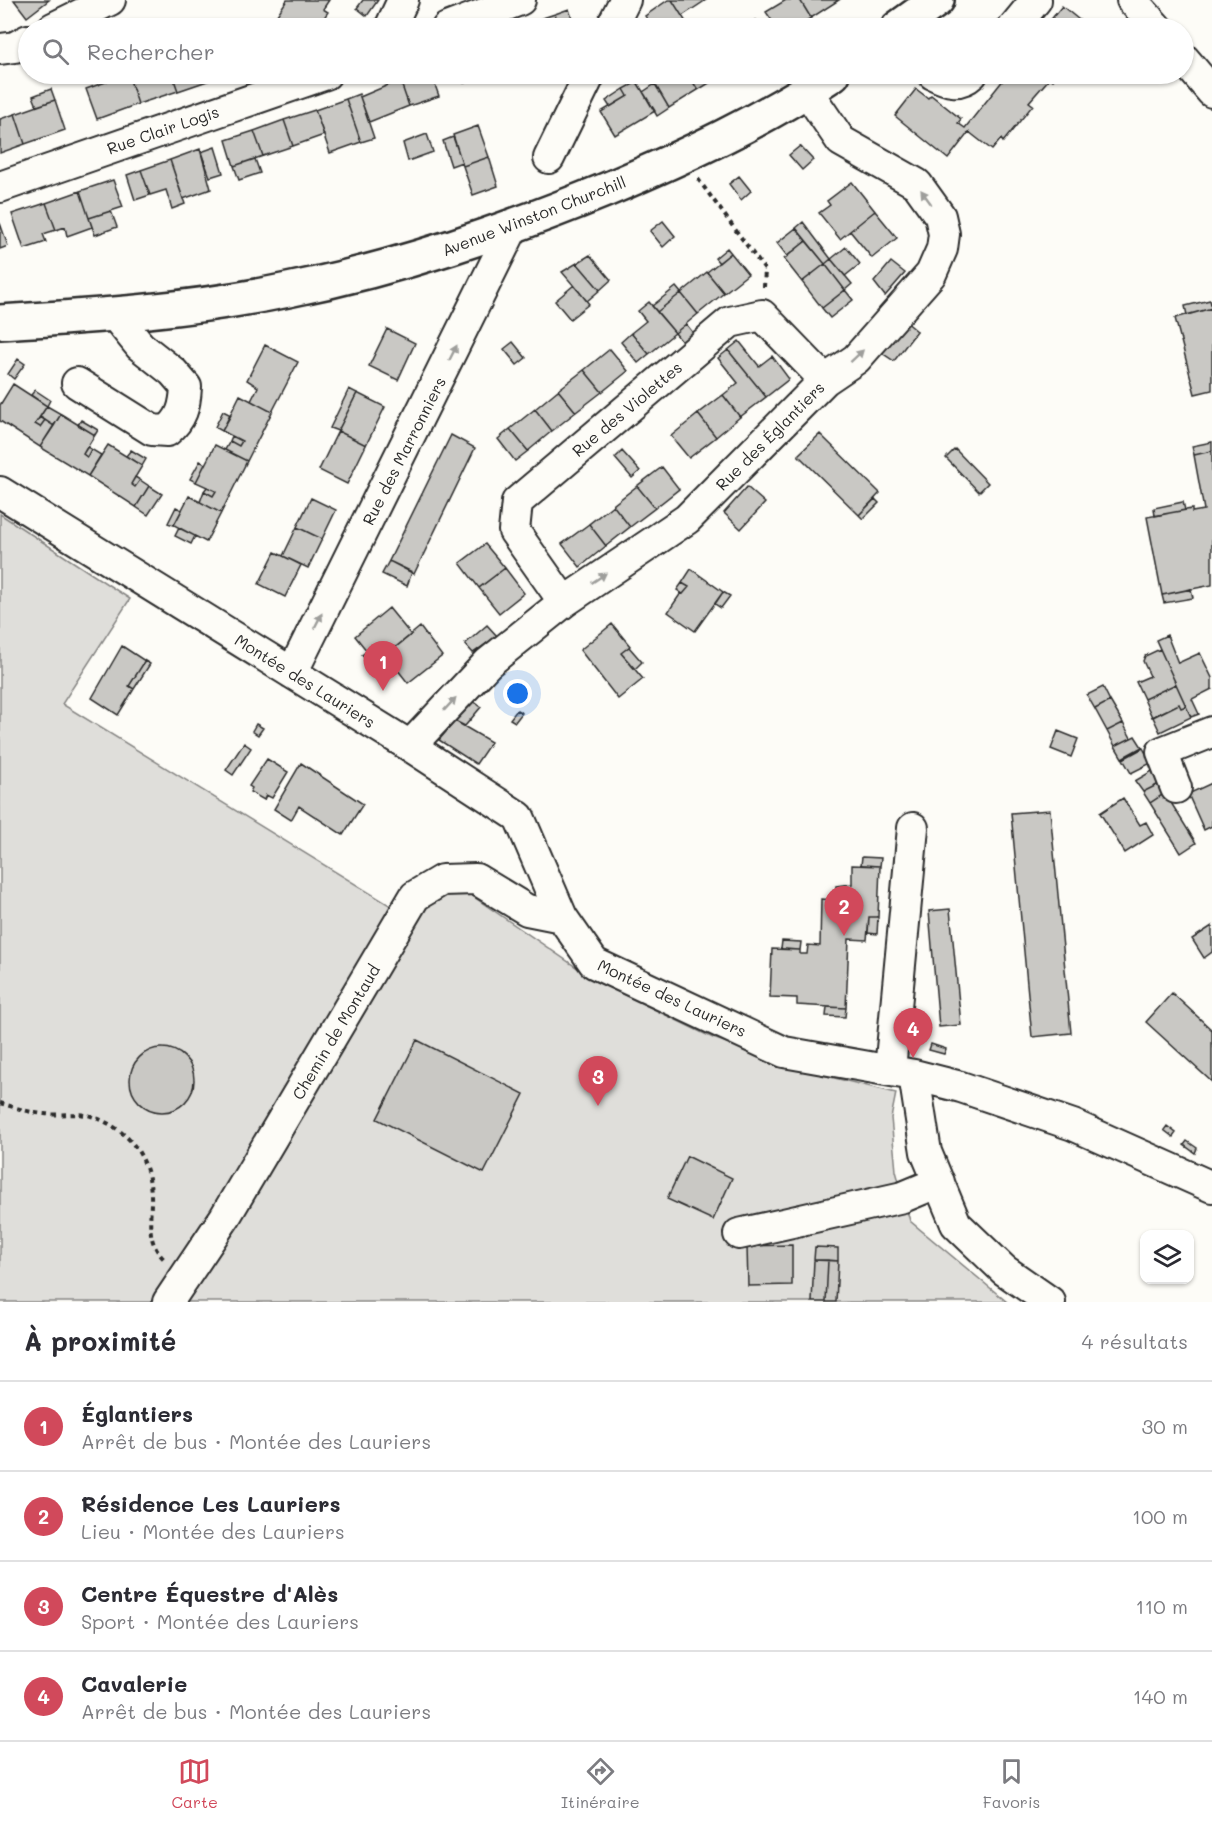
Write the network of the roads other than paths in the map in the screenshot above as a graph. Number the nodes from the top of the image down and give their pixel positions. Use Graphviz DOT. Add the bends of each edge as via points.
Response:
graph roads {
  1 [pos="110,0"];
  2 [pos="403,0"];
  3 [pos="520,0"];
  4 [pos="625,0"];
  5 [pos="937,0"];
  6 [pos="1036,0"];
  7 [pos="1132,0"];
  8 [pos="73,18"];
  9 [pos="395,18"];
  10 [pos="473,18"];
  11 [pos="616,18"];
  12 [pos="911,18"];
  13 [pos="1021,18"];
  14 [pos="1148,18"];
  15 [pos="18,45"];
  16 [pos="0,49"];
  17 [pos="1194,71"];
  18 [pos="297,84"];
  19 [pos="585,84"];
  20 [pos="817,84"];
  21 [pos="821,84"];
  22 [pos="1212,92"];
  23 [pos="549,158"];
  24 [pos="0,187"];
  25 [pos="513,227"];
  26 [pos="114,314"];
  27 [pos="0,322"];
  28 [pos="825,380"];
  29 [pos="77,383"];
  30 [pos="0,492"];
  31 [pos="564,602"];
  32 [pos="292,673"];
  33 [pos="1212,732"];
  34 [pos="410,746"];
  35 [pos="1176,788"];
  36 [pos="913,828"];
  37 [pos="562,917"];
  38 [pos="902,1073"];
  39 [pos="939,1182"];
  40 [pos="1212,1187"];
  41 [pos="739,1234"];
  42 [pos="176,1290"];
  43 [pos="1050,1302"];
  1 -- 8 [label="street"];
  2 -- 9 [label="street"];
  3 -- 10 [label="street"];
  4 -- 11 [label="street"];
  5 -- 12 [label="main road"];
  6 -- 13 [label="street"];
  7 -- 14 [label="street"];
  15 -- 16 [label="street"];
  17 -- 22 [label="street"];
  18 -- 24 [label="street, Rue Clair Logis"];
  19 -- 23 [label="street"];
  20 -- 25 [label="main road, Avenue Winston Churchill" via="773,112 682,158"];
  28 -- 21 [label="street, Rue des Églantiers, one-way" via="856,358 931,274 944,234 940,216 917,184 841,141"];
  25 -- 26 [label="main road, Avenue Winston Churchill" via="436,253 287,291 197,306"];
  32 -- 25 [label="street, Rue des Marronniers, one-way"];
  26 -- 27 [label="main road, Avenue Winston Churchill"];
  26 -- 29 [label="street" via="140,345 186,387 185,405 178,422 167,431 152,430"];
  31 -- 28 [label="street, Rue des Églantiers, one-way" via="687,519"];
  28 -- 31 [label="street, Rue des Violettes" via="762,315 730,322 517,502 514,531"];
  30 -- 32 [label="street, Montée des Lauriers"];
  34 -- 31 [label="street, Rue des Églantiers, one-way" via="488,663"];
  32 -- 34 [label="street, Montée des Lauriers"];
  33 -- 35 [label="street" via="1162,752"];
  34 -- 37 [label="street, Montée des Lauriers" via="519,817"];
  36 -- 38 [label="street"];
  37 -- 38 [label="street, Montée des Lauriers" via="594,963 784,1052"];
  37 -- 42 [label="street, Chemin de Montaud" via="527,910 476,879 441,880 415,896 225,1217"];
  38 -- 39 [label="street"];
  38 -- 40 [label="street, Montée des Lauriers" via="962,1087 1041,1113"];
  39 -- 41 [label="street" via="903,1197"];
  39 -- 43 [label="street" via="956,1224 1004,1270"];
}
